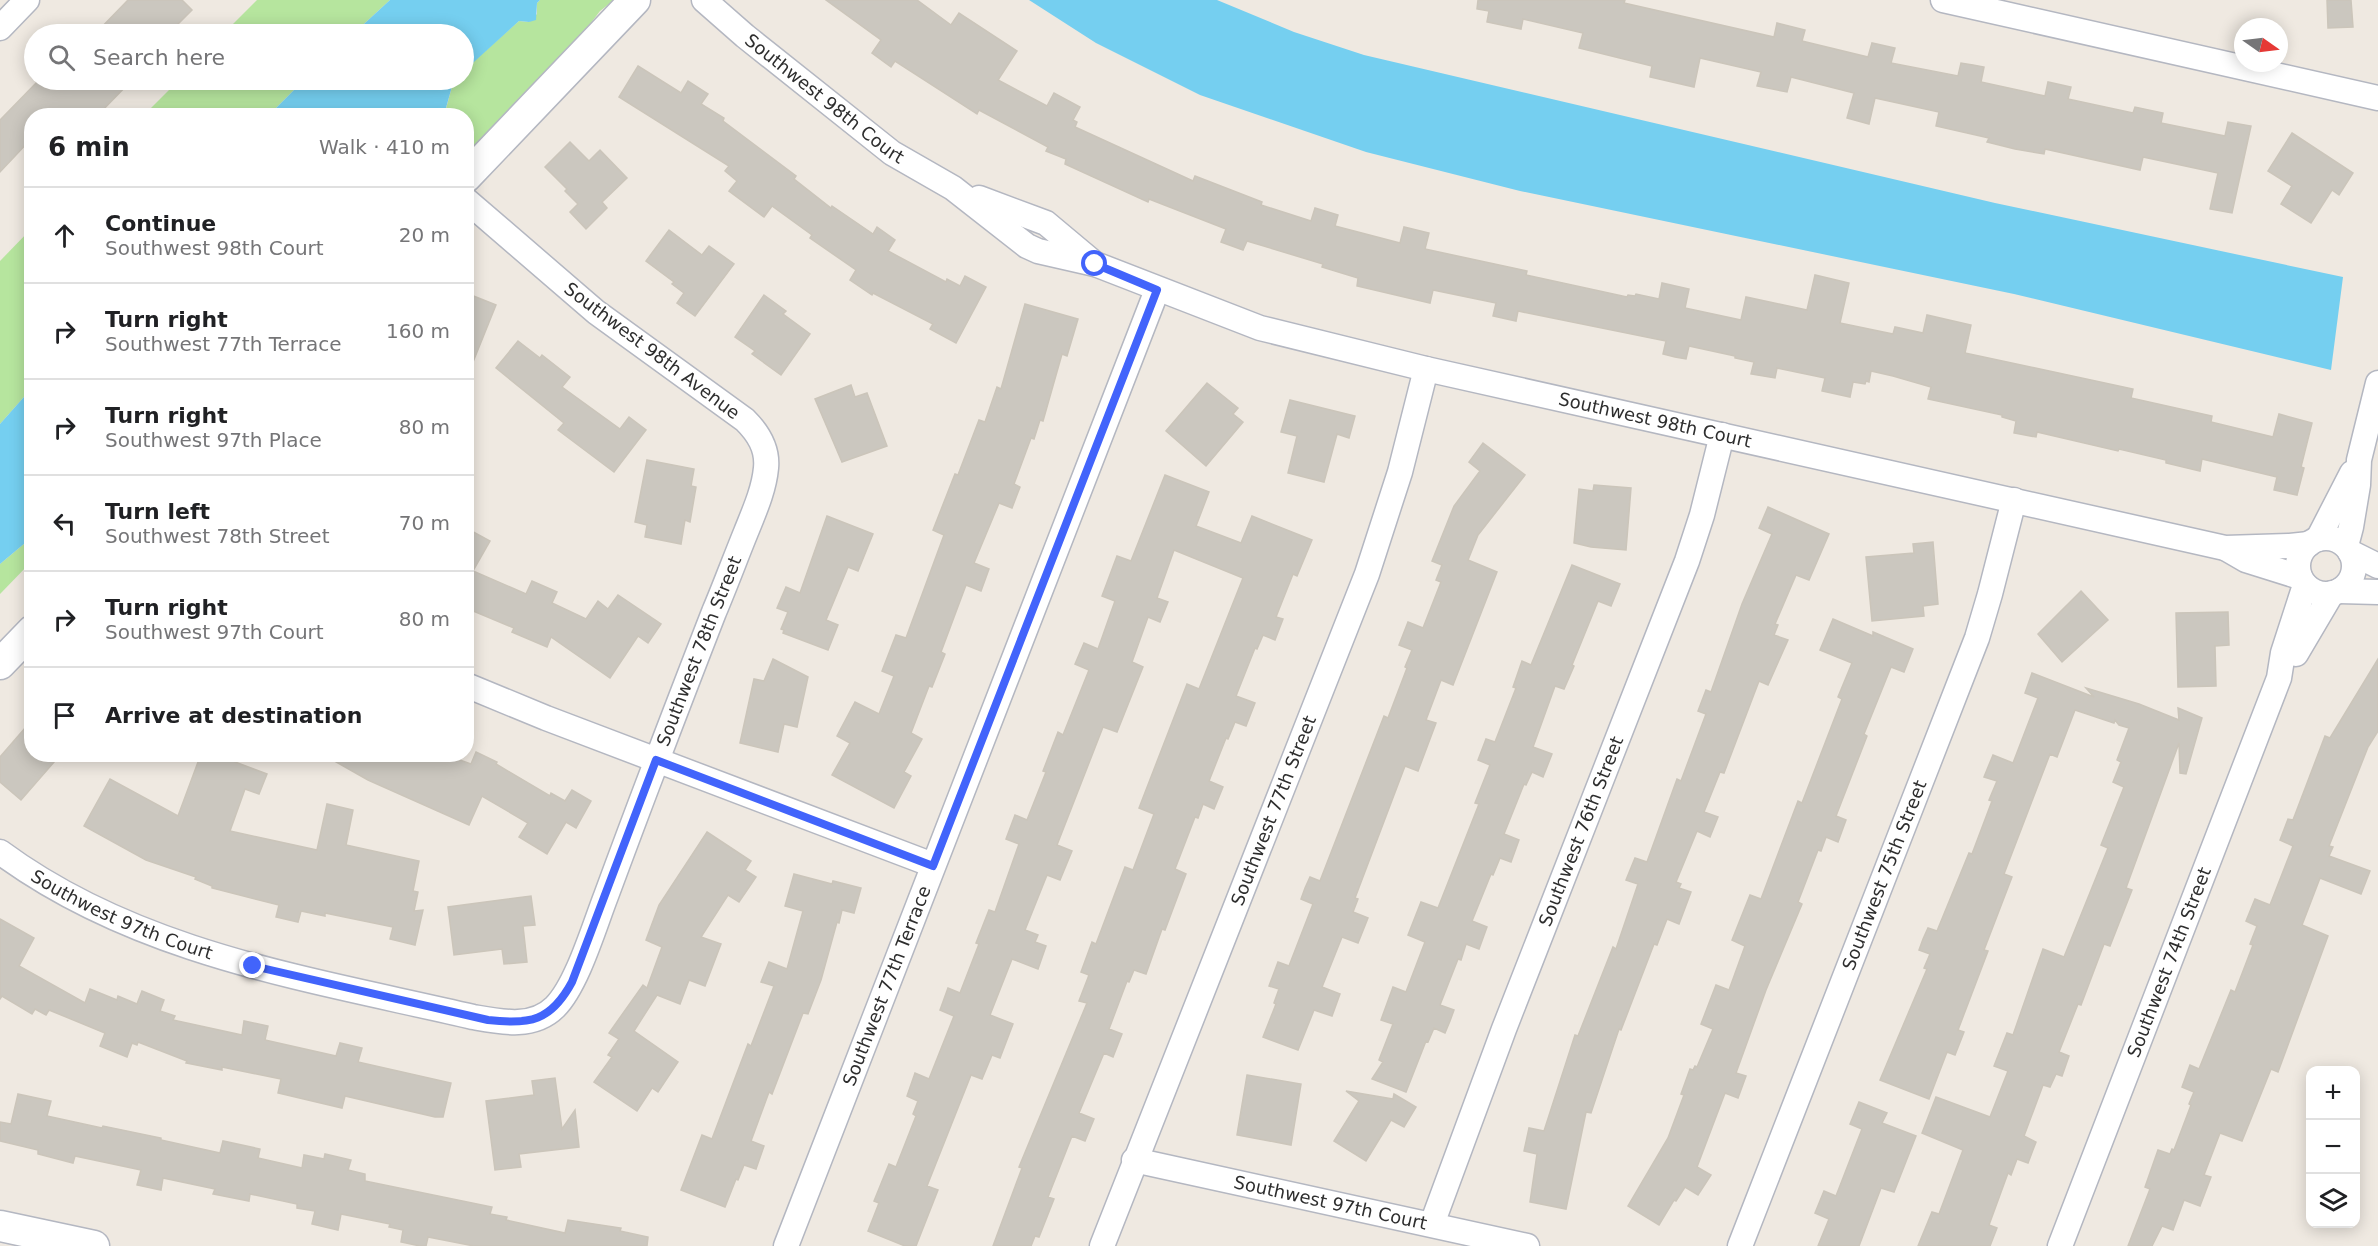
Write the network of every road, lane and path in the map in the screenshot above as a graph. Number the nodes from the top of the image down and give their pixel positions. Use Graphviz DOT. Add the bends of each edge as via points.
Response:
graph roads {
  1 [pos="27,0"];
  2 [pos="635,0"];
  3 [pos="704,0"];
  4 [pos="1943,0"];
  5 [pos="0,28"];
  6 [pos="2378,98"];
  7 [pos="474,169"];
  8 [pos="474,207"];
  9 [pos="1157,290"];
  10 [pos="1426,369"];
  11 [pos="2378,383"];
  12 [pos="1722,435"];
  13 [pos="2359,460"];
  14 [pos="767,465"];
  15 [pos="2014,500"];
  16 [pos="2314,542"];
  17 [pos="2225,548"];
  18 [pos="2348,549"];
  19 [pos="2378,566"];
  20 [pos="2303,581"];
  21 [pos="2335,592"];
  22 [pos="2378,592"];
  23 [pos="24,639"];
  24 [pos="0,664"];
  25 [pos="2279,678"];
  26 [pos="474,689"];
  27 [pos="656,760"];
  28 [pos="0,852"];
  29 [pos="933,866"];
  30 [pos="531,1021"];
  31 [pos="1134,1160"];
  32 [pos="1432,1224"];
  33 [pos="0,1226"];
  34 [pos="94,1246"];
  35 [pos="786,1246"];
  36 [pos="1102,1246"];
  37 [pos="1527,1246"];
  38 [pos="1740,1246"];
  39 [pos="2060,1246"];
  1 -- 5 [label="street"];
  2 -- 7 [label="street"];
  3 -- 9 [label="street, Southwest 98th Court" via="892,153 953,188 1027,246 1095,264"];
  4 -- 6 [label="street"];
  8 -- 14 [label="street, Southwest 98th Avenue" via="596,312 745,420 763,444"];
  9 -- 10 [label="street, Southwest 98th Court" via="1260,328"];
  9 -- 29 [label="street, Southwest 77th Terrace"];
  10 -- 12 [label="street, Southwest 98th Court"];
  10 -- 31 [label="street, Southwest 77th Street" via="1400,472 1367,574"];
  11 -- 13 [label="street"];
  12 -- 15 [label="street, Southwest 98th Court"];
  12 -- 32 [label="street, Southwest 76th Street" via="1687,561"];
  13 -- 16 [label="street"];
  13 -- 18 [label="street"];
  14 -- 27 [label="street, Southwest 78th Street" via="750,523"];
  15 -- 17 [label="street, Southwest 98th Court"];
  15 -- 38 [label="street, Southwest 75th Street" via="1965,671"];
  16 -- 17 [label="street, Southwest 98th Court"];
  16 -- 18 [label="street" via="2333,539"];
  16 -- 20 [label="street" via="2299,558"];
  17 -- 20 [label="street, Southwest 98th Court"];
  18 -- 19 [label="street"];
  18 -- 21 [label="street" via="2354,569 2351,578"];
  20 -- 21 [label="street" via="2313,591"];
  20 -- 25 [label="street, Southwest 74th Street"];
  21 -- 22 [label="street"];
  21 -- 25 [label="street, Southwest 74th Street"];
  23 -- 24 [label="street"];
  25 -- 39 [label="street, Southwest 74th Street"];
  26 -- 27 [label="street"];
  27 -- 29 [label="street"];
  27 -- 30 [label="street, Southwest 78th Street" via="572,982 556,1006"];
  28 -- 30 [label="street, Southwest 97th Court" via="78,902 181,945 253,966 473,1017"];
  29 -- 35 [label="street, Southwest 77th Terrace"];
  31 -- 32 [label="street, Southwest 97th Court"];
  31 -- 36 [label="street, Southwest 77th Street"];
  32 -- 37 [label="street, Southwest 97th Court"];
  33 -- 34 [label="street"];
}
